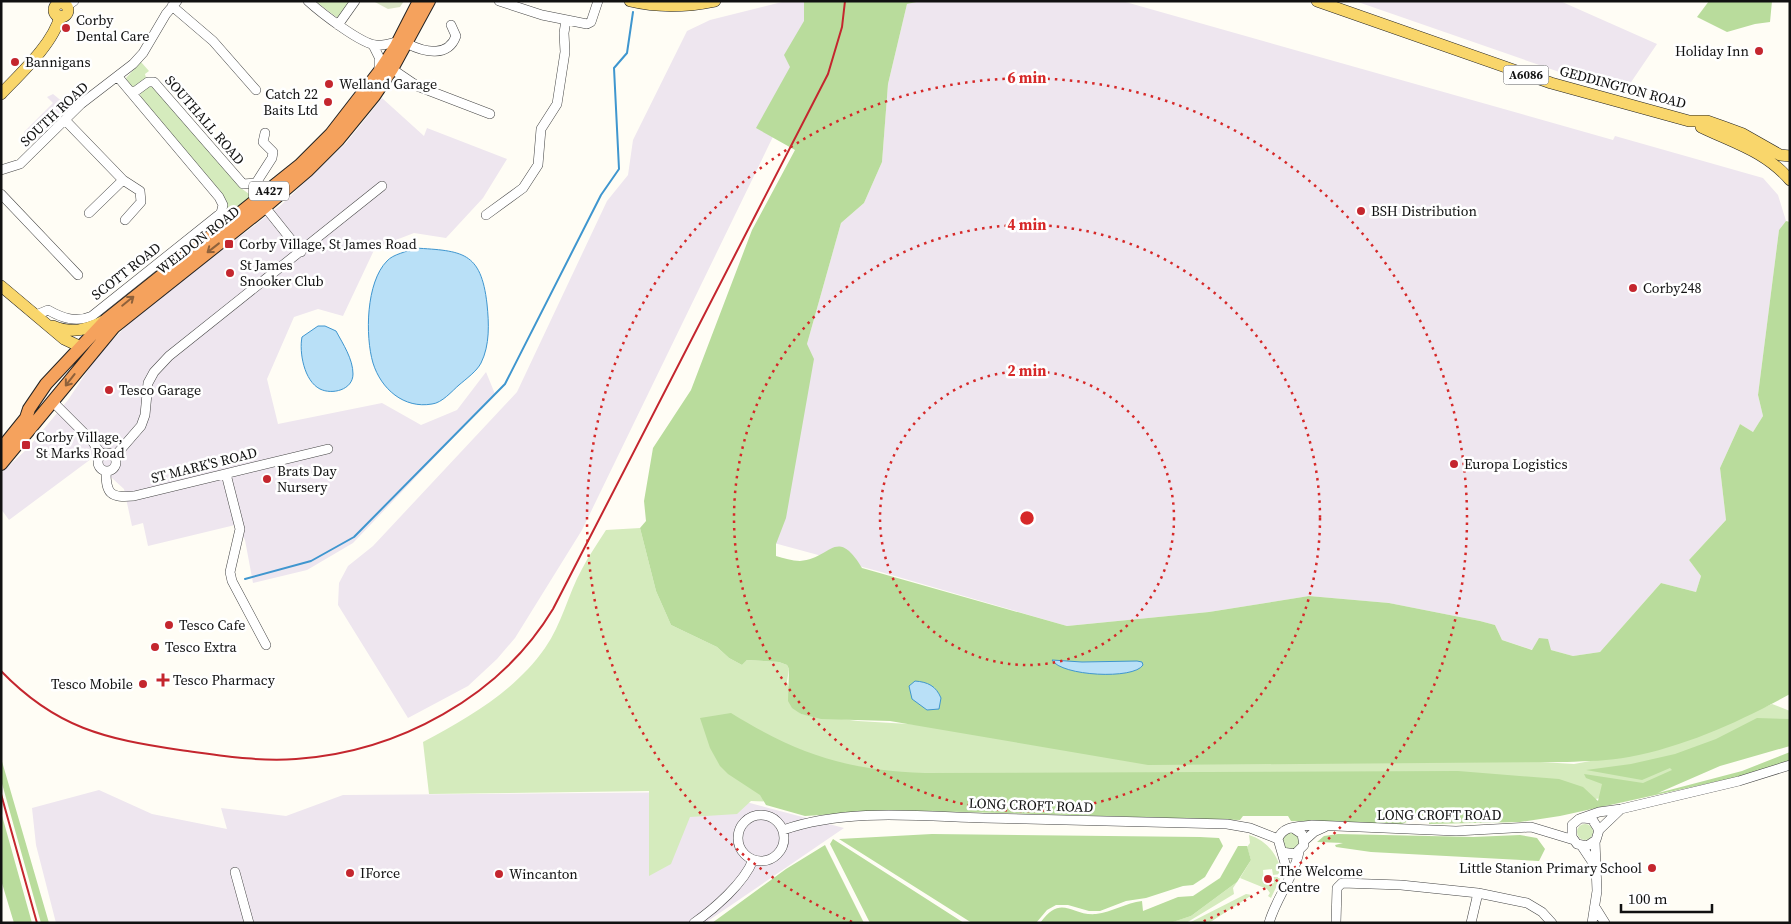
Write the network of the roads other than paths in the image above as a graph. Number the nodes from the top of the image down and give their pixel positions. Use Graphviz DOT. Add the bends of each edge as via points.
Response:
graph roads {
  1 [pos="308,1"];
  2 [pos="355,1"];
  3 [pos="419,1"];
  4 [pos="429,1"];
  5 [pos="499,1"];
  6 [pos="598,1"];
  7 [pos="630,1"];
  8 [pos="715,1"];
  9 [pos="1317,1"];
  10 [pos="174,4"];
  11 [pos="62,6"];
  12 [pos="566,20"];
  13 [pos="338,24"];
  14 [pos="451,25"];
  15 [pos="403,42"];
  16 [pos="373,45"];
  17 [pos="392,69"];
  18 [pos="379,72"];
  19 [pos="118,78"];
  20 [pos="256,90"];
  21 [pos="134,93"];
  22 [pos="1,94"];
  23 [pos="490,114"];
  24 [pos="65,120"];
  25 [pos="1696,122"];
  26 [pos="265,133"];
  27 [pos="1790,156"];
  28 [pos="1,170"];
  29 [pos="123,180"];
  30 [pos="1790,180"];
  31 [pos="382,186"];
  32 [pos="1,194"];
  33 [pos="265,207"];
  34 [pos="90,213"];
  35 [pos="486,215"];
  36 [pos="125,220"];
  37 [pos="301,252"];
  38 [pos="78,275"];
  39 [pos="1,286"];
  40 [pos="36,315"];
  41 [pos="110,323"];
  42 [pos="49,324"];
  43 [pos="64,339"];
  44 [pos="80,346"];
  45 [pos="66,361"];
  46 [pos="46,384"];
  47 [pos="53,402"];
  48 [pos="26,418"];
  49 [pos="1,449"];
  50 [pos="328,449"];
  51 [pos="101,454"];
  52 [pos="115,456"];
  53 [pos="1,464"];
  54 [pos="106,471"];
  55 [pos="226,474"];
  56 [pos="266,645"];
  57 [pos="1790,765"];
  58 [pos="1621,809"];
  59 [pos="1583,818"];
  60 [pos="1572,825"];
  61 [pos="1326,827"];
  62 [pos="1293,828"];
  63 [pos="783,830"];
  64 [pos="1599,830"];
  65 [pos="1551,832"];
  66 [pos="1278,839"];
  67 [pos="1304,841"];
  68 [pos="1596,841"];
  69 [pos="1577,843"];
  70 [pos="1282,852"];
  71 [pos="1299,852"];
  72 [pos="753,860"];
  73 [pos="1595,866"];
  74 [pos="235,872"];
  75 [pos="1289,877"];
  76 [pos="1478,894"];
  77 [pos="1595,907"];
  78 [pos="1593,920"];
  79 [pos="249,923"];
  80 [pos="694,923"];
  81 [pos="1269,923"];
  82 [pos="1336,923"];
  83 [pos="1471,923"];
  84 [pos="1552,923"];
  85 [pos="1605,923"];
  1 -- 13 [label="street"];
  2 -- 13 [label="street"];
  3 -- 15 [label="highway, WELDON ROAD / A427"];
  4 -- 15 [label="highway, WELDON ROAD / A427"];
  5 -- 12 [label="street"];
  6 -- 12 [label="street" via="588,24"];
  7 -- 8 [label="main road" via="657,6"];
  9 -- 25 [label="main road, GEDDINGTON ROAD / A6086" via="1559,86"];
  10 -- 19 [label="street, SOUTH ROAD" via="143,53"];
  10 -- 20 [label="street" via="214,41"];
  11 -- 22 [label="main road" via="56,27 34,59"];
  12 -- 35 [label="street" via="566,48 556,104 541,130 538,165 523,188"];
  13 -- 16 [label="street"];
  14 -- 15 [label="street" via="456,36 442,50 429,53"];
  15 -- 16 [label="street"];
  15 -- 17 [label="highway, WELDON ROAD / A427"];
  15 -- 18 [label="highway, WELDON ROAD / A427"];
  16 -- 18 [label="street" via="379,57"];
  17 -- 23 [label="street" via="417,86"];
  17 -- 33 [label="highway, WELDON ROAD / A427" via="338,140"];
  41 -- 18 [label="highway, WELDON ROAD / A427, one-way" via="300,165 331,134"];
  19 -- 21 [label="street"];
  19 -- 24 [label="street, SOUTH ROAD" via="92,95"];
  21 -- 26 [label="street, SOUTHALL ROAD" via="148,82 154,82 243,184 256,183 272,158 272,152 263,142"];
  21 -- 40 [label="street, SCOTT ROAD" via="216,192 222,201 222,209 218,217 92,316 61,318 48,310"];
  24 -- 28 [label="street, SOUTH ROAD" via="20,164"];
  24 -- 29 [label="street"];
  25 -- 27 [label="main road, GEDDINGTON ROAD / A6086" via="1707,121 1724,127 1780,155"];
  25 -- 30 [label="main road, GEDDINGTON ROAD" via="1759,153"];
  29 -- 34 [label="street"];
  29 -- 36 [label="street" via="136,187 142,198"];
  31 -- 37 [label="street"];
  32 -- 38 [label="street"];
  33 -- 37 [label="street"];
  33 -- 41 [label="highway, WELDON ROAD / A427, one-way"];
  37 -- 52 [label="street" via="223,311 154,372 148,383 141,426"];
  39 -- 40 [label="main road"];
  40 -- 42 [label="main road"];
  41 -- 42 [label="main road" via="73,331"];
  41 -- 44 [label="highway" via="86,346"];
  41 -- 47 [label="highway, WELDON ROAD / A427, one-way"];
  42 -- 43 [label="main road"];
  43 -- 44 [label="main road"];
  43 -- 45 [label="main road"];
  44 -- 45 [label="highway"];
  45 -- 46 [label="highway"];
  46 -- 47 [label="highway"];
  46 -- 48 [label="highway"];
  47 -- 48 [label="highway" via="44,402"];
  47 -- 51 [label="street"];
  47 -- 53 [label="highway, A427"];
  48 -- 49 [label="highway"];
  50 -- 55 [label="street, ST MARK'S ROAD"];
  51 -- 52 [label="street" via="107,452"];
  51 -- 54 [label="street" via="98,465"];
  52 -- 54 [label="street" via="114,468"];
  54 -- 55 [label="street, ST MARK'S ROAD" via="106,487 111,494 122,497"];
  55 -- 56 [label="street" via="240,529 230,572 232,581"];
  57 -- 58 [label="street" via="1739,781"];
  58 -- 59 [label="street"];
  58 -- 64 [label="street"];
  59 -- 60 [label="street"];
  59 -- 64 [label="street" via="1592,819"];
  60 -- 65 [label="street, LONG CROFT ROAD"];
  60 -- 69 [label="street" via="1571,833"];
  61 -- 62 [label="street, LONG CROFT ROAD"];
  61 -- 65 [label="street, LONG CROFT ROAD" via="1456,831 1531,827"];
  61 -- 67 [label="street"];
  62 -- 66 [label="street" via="1282,832"];
  62 -- 67 [label="street" via="1302,834"];
  63 -- 66 [label="street, LONG CROFT ROAD" via="807,822 858,816 918,816 1227,824 1250,828"];
  63 -- 72 [label="street" via="785,837 781,852 768,861"];
  63 -- 72 [label="street" via="780,823 767,815 752,816 741,826 738,840 742,852"];
  64 -- 68 [label="street"];
  65 -- 69 [label="street, LONG CROFT ROAD"];
  66 -- 70 [label="street"];
  67 -- 71 [label="street"];
  68 -- 69 [label="street" via="1586,846"];
  68 -- 73 [label="street"];
  69 -- 73 [label="street"];
  70 -- 71 [label="street" via="1291,855"];
  70 -- 75 [label="street"];
  71 -- 75 [label="street"];
  72 -- 80 [label="street" via="750,869 713,910"];
  73 -- 77 [label="street"];
  74 -- 79 [label="street"];
  75 -- 81 [label="street"];
  76 -- 82 [label="street" via="1401,885 1342,884 1337,888"];
  76 -- 83 [label="street"];
  76 -- 84 [label="street" via="1527,904 1542,912"];
  77 -- 78 [label="street"];
  77 -- 85 [label="street"];
}
